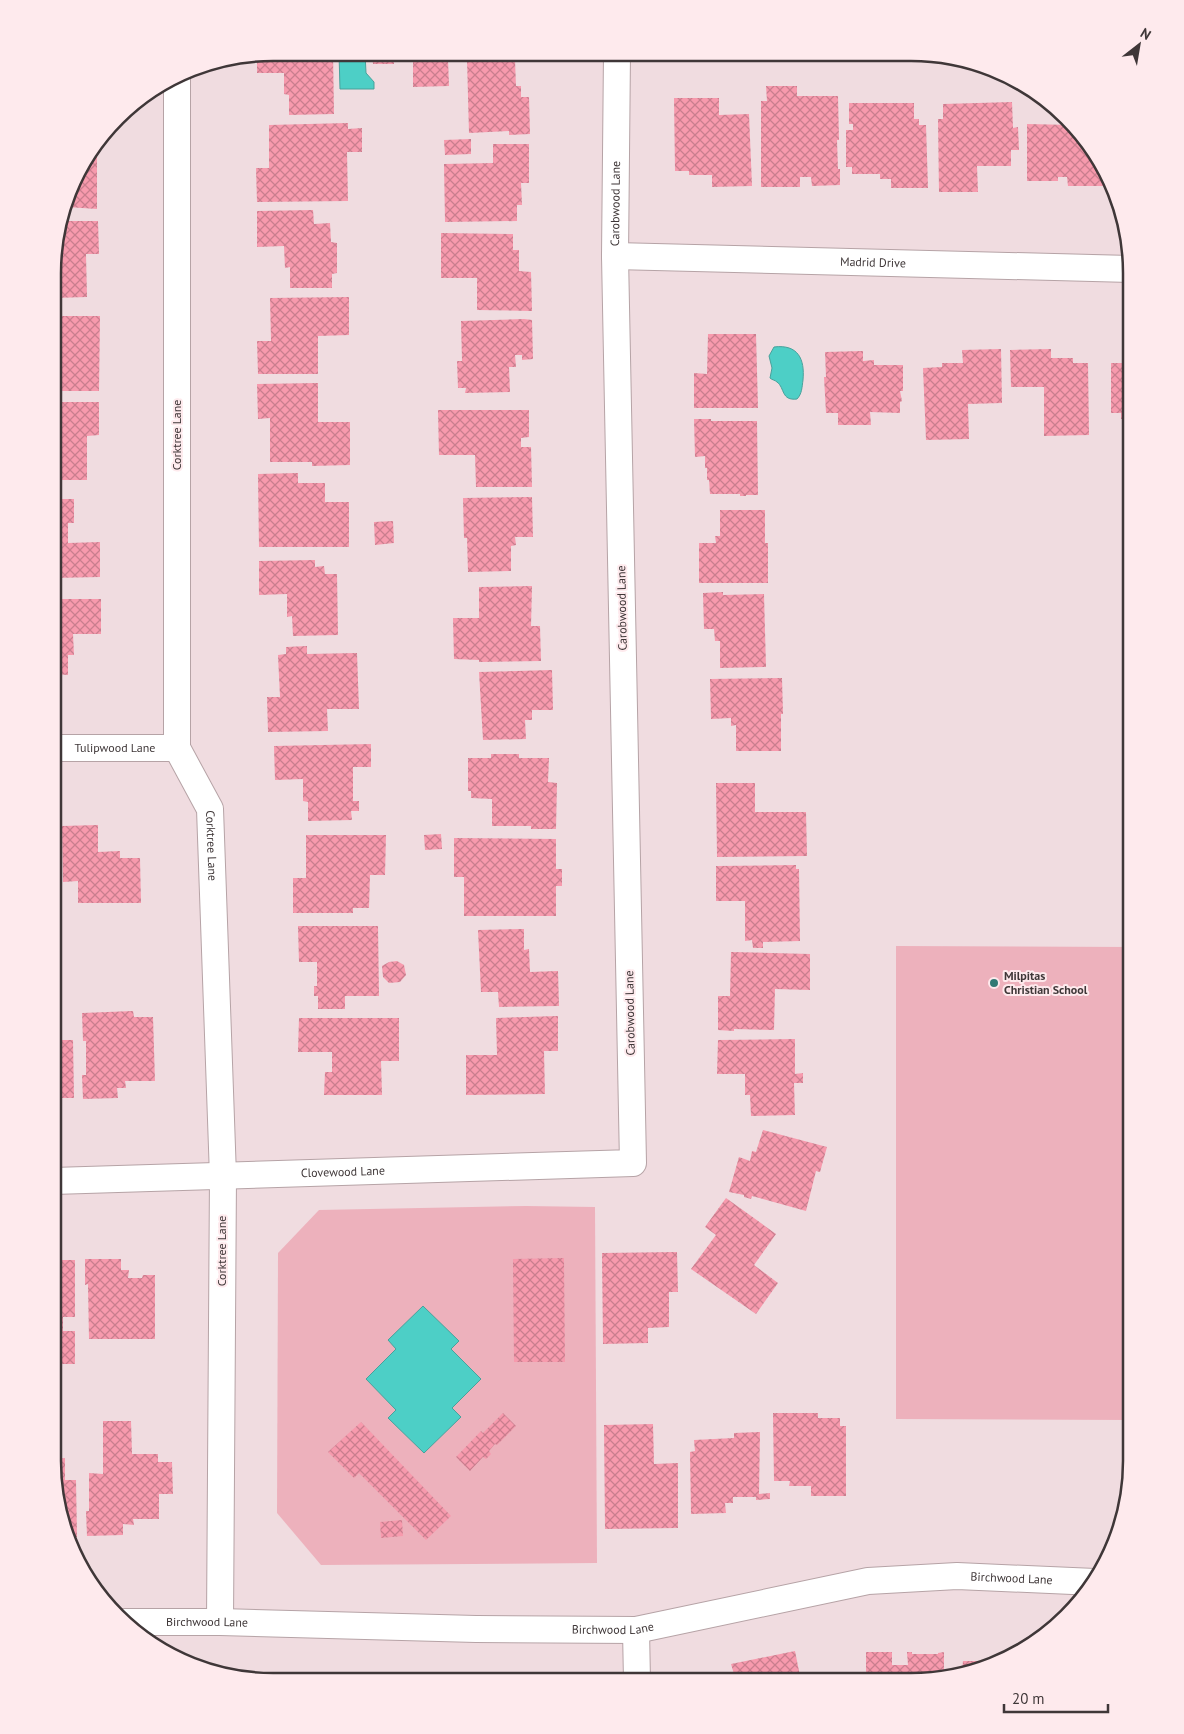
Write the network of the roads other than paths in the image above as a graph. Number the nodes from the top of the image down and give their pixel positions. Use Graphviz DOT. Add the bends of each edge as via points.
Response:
graph roads {
  1 [pos="617,61"];
  2 [pos="177,85"];
  3 [pos="615,256"];
  4 [pos="1123,269"];
  5 [pos="61,748"];
  6 [pos="177,748"];
  7 [pos="633,1163"];
  8 [pos="223,1176"];
  9 [pos="61,1181"];
  10 [pos="1085,1582"];
  11 [pos="136,1622"];
  12 [pos="220,1622"];
  13 [pos="636,1630"];
  14 [pos="637,1673"];
  1 -- 3 [label="street, Carobwood Lane"];
  2 -- 6 [label="street, Corktree Lane"];
  3 -- 4 [label="street, Madrid Drive"];
  3 -- 7 [label="street, Carobwood Lane"];
  5 -- 6 [label="street, Tulipwood Lane"];
  6 -- 8 [label="street, Corktree Lane" via="210,810"];
  7 -- 8 [label="street, Clovewood Lane"];
  8 -- 9 [label="street, Clovewood Lane"];
  8 -- 12 [label="street, Corktree Lane"];
  10 -- 13 [label="street, Birchwood Lane" via="957,1576 868,1581"];
  11 -- 12 [label="street, Birchwood Lane"];
  12 -- 13 [label="street, Birchwood Lane"];
  13 -- 14 [label="street"];
}
